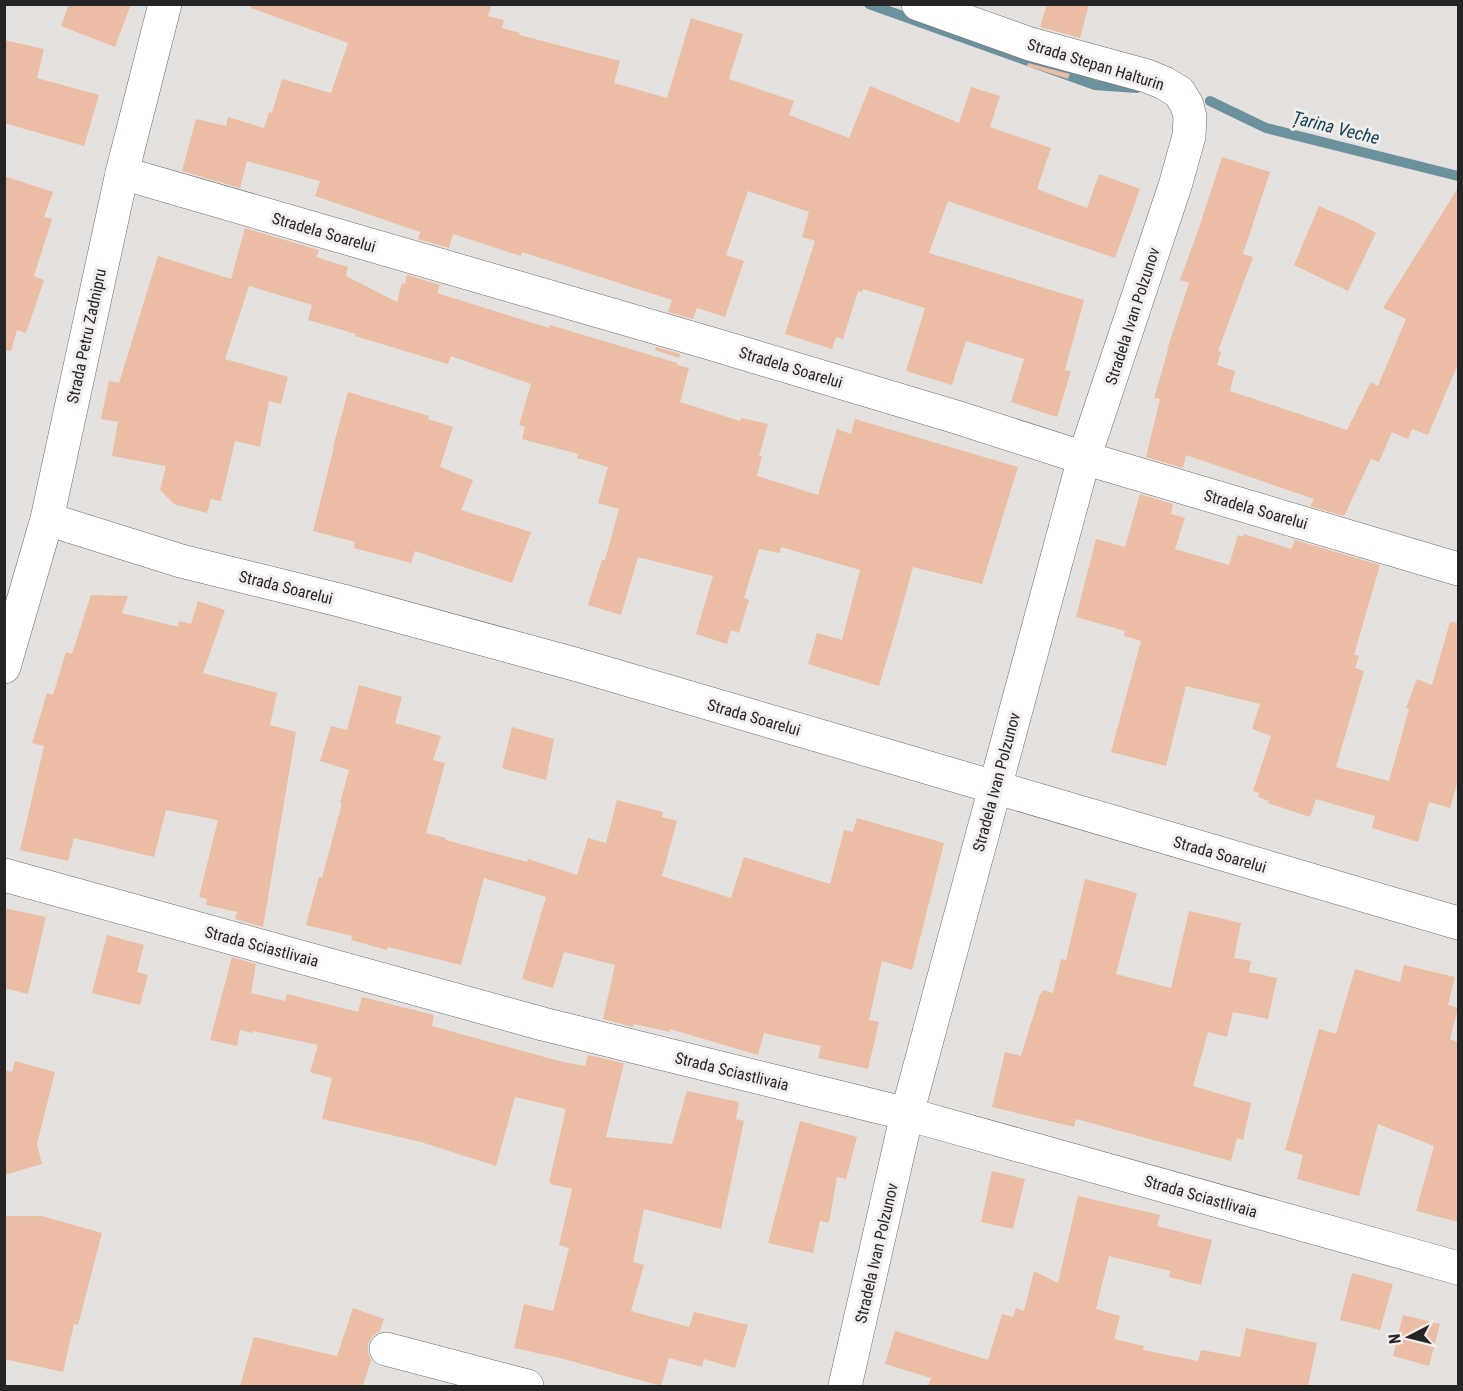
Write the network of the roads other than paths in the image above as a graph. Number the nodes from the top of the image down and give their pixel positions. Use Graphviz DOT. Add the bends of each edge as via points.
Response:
graph roads {
  1 [pos="165,4"];
  2 [pos="918,4"];
  3 [pos="122,173"];
  4 [pos="1175,186"];
  5 [pos="1084,458"];
  6 [pos="47,519"];
  7 [pos="1458,568"];
  8 [pos="4,667"];
  9 [pos="995,788"];
  10 [pos="4,874"];
  11 [pos="1458,923"];
  12 [pos="907,1114"];
  13 [pos="1458,1268"];
  14 [pos="386,1348"];
  15 [pos="526,1386"];
  16 [pos="845,1386"];
  1 -- 3 [label="street, Strada Petru Zadnipru"];
  2 -- 4 [label="street, Strada Stepan Halturin" via="1030,44 1147,76 1179,92 1190,117 1190,136"];
  3 -- 5 [label="street, Stradela Soarelui" via="754,356"];
  3 -- 6 [label="street, Strada Petru Zadnipru"];
  4 -- 5 [label="street, Stradela Ivan Polzunov"];
  5 -- 7 [label="street, Stradela Soarelui"];
  5 -- 9 [label="street, Stradela Ivan Polzunov"];
  6 -- 8 [label="street, Strada Petru Zadnipru"];
  6 -- 9 [label="street, Strada Soarelui" via="181,561 342,600 578,665"];
  9 -- 11 [label="street, Strada Soarelui"];
  9 -- 12 [label="street, Stradela Ivan Polzunov"];
  10 -- 12 [label="street, Strada Sciastlivaia" via="543,1024"];
  12 -- 13 [label="street, Strada Sciastlivaia"];
  12 -- 16 [label="street, Stradela Ivan Polzunov"];
  14 -- 15 [label="street"];
}
